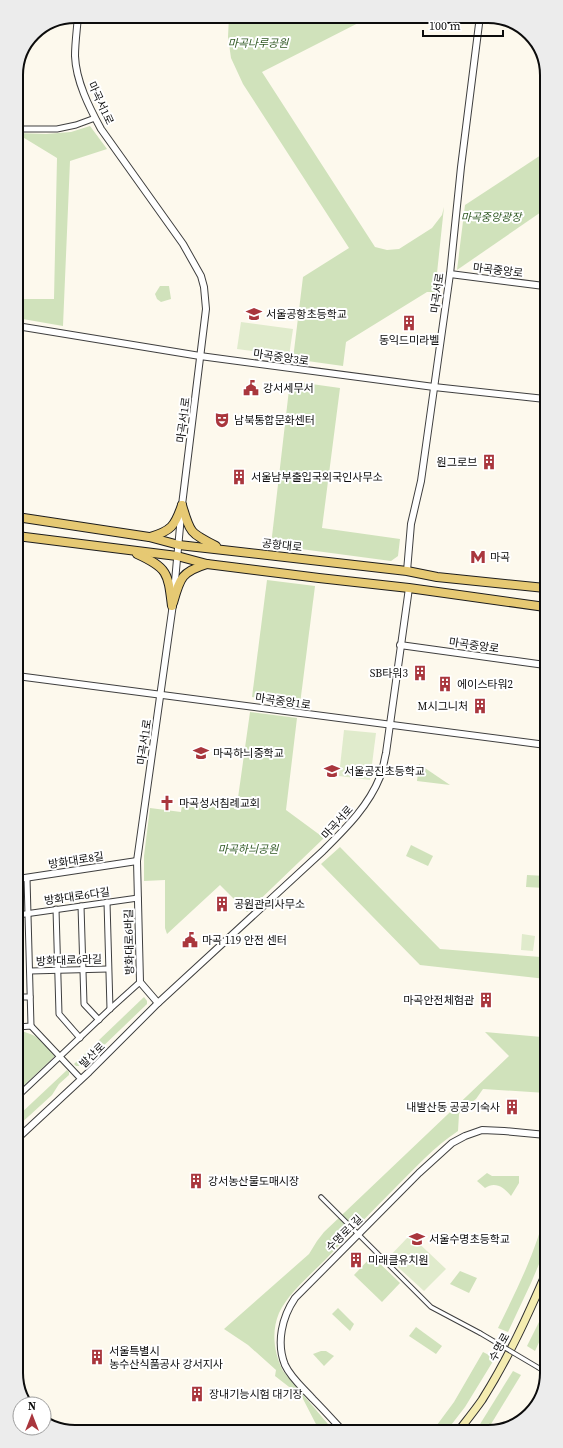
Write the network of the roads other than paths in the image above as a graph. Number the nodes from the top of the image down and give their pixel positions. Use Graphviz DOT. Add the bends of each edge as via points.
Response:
graph roads {
  1 [pos="77,23"];
  2 [pos="479,23"];
  3 [pos="95,118"];
  4 [pos="23,129"];
  5 [pos="450,274"];
  6 [pos="540,285"];
  7 [pos="23,327"];
  8 [pos="200,356"];
  9 [pos="434,387"];
  10 [pos="540,398"];
  11 [pos="182,505"];
  12 [pos="23,518"];
  13 [pos="23,537"];
  14 [pos="149,537"];
  15 [pos="179,545"];
  16 [pos="128,550"];
  17 [pos="222,550"];
  18 [pos="177,556"];
  19 [pos="207,564"];
  20 [pos="407,570"];
  21 [pos="540,587"];
  22 [pos="409,588"];
  23 [pos="172,606"];
  24 [pos="540,606"];
  25 [pos="400,645"];
  26 [pos="540,664"];
  27 [pos="23,677"];
  28 [pos="161,695"];
  29 [pos="390,725"];
  30 [pos="540,744"];
  31 [pos="137,861"];
  32 [pos="23,878"];
  33 [pos="27,878"];
  34 [pos="138,898"];
  35 [pos="107,902"];
  36 [pos="81,906"];
  37 [pos="56,909"];
  38 [pos="23,914"];
  39 [pos="28,914"];
  40 [pos="83,969"];
  41 [pos="108,969"];
  42 [pos="58,970"];
  43 [pos="30,971"];
  44 [pos="140,982"];
  45 [pos="23,997"];
  46 [pos="30,997"];
  47 [pos="158,1003"];
  48 [pos="110,1009"];
  49 [pos="99,1020"];
  50 [pos="31,1026"];
  51 [pos="23,1027"];
  52 [pos="80,1038"];
  53 [pos="60,1057"];
  54 [pos="81,1079"];
  55 [pos="23,1091"];
  56 [pos="23,1133"];
  57 [pos="540,1134"];
  58 [pos="320,1197"];
  59 [pos="357,1234"];
  60 [pos="540,1287"];
  61 [pos="540,1369"];
  62 [pos="337,1425"];
  63 [pos="463,1425"];
  1 -- 3 [label="street, 마곡서1로" via="75,57 80,81"];
  2 -- 5 [label="street, 마곡서로"];
  3 -- 4 [label="street" via="57,129"];
  3 -- 8 [label="street, 마곡서1로" via="179,239 201,276 206,309"];
  5 -- 6 [label="street, 마곡중앙로"];
  5 -- 9 [label="street, 마곡서로"];
  7 -- 8 [label="street, 마곡중앙3로"];
  8 -- 9 [label="street, 마곡중앙3로"];
  8 -- 11 [label="street, 마곡서1로"];
  9 -- 10 [label="street, 마곡중앙3로"];
  9 -- 20 [label="street, 마곡서로" via="421,481 411,524"];
  11 -- 14 [label="main road" via="173,526"];
  11 -- 15 [label="street, 마곡서1로"];
  11 -- 17 [label="main road" via="192,533"];
  12 -- 14 [label="main road, 공항대로"];
  13 -- 16 [label="main road"];
  14 -- 15 [label="main road, 공항대로"];
  15 -- 17 [label="main road, 공항대로"];
  15 -- 18 [label="street, 마곡서1로"];
  16 -- 18 [label="main road"];
  16 -- 23 [label="main road" via="163,569 169,581"];
  17 -- 20 [label="main road, 공항대로"];
  18 -- 19 [label="main road"];
  18 -- 23 [label="street, 마곡서1로"];
  19 -- 22 [label="main road"];
  19 -- 23 [label="main road" via="183,576 179,581"];
  20 -- 21 [label="main road, 공항대로" via="438,577"];
  22 -- 24 [label="main road"];
  22 -- 25 [label="street, 마곡서로"];
  23 -- 28 [label="street, 마곡서1로"];
  25 -- 26 [label="street, 마곡중앙로"];
  25 -- 29 [label="street, 마곡서로"];
  27 -- 28 [label="street, 마곡중앙1로"];
  28 -- 29 [label="street, 마곡중앙1로"];
  28 -- 31 [label="street, 마곡서1로"];
  29 -- 30 [label="street, 마곡중앙1로"];
  29 -- 47 [label="street, 마곡서로" via="380,777 371,796 356,816 323,851"];
  31 -- 33 [label="street, 방화대로8길"];
  31 -- 34 [label="street, 방화대로6바길"];
  32 -- 33 [label="street, 방화대로8길"];
  33 -- 39 [label="street, 방화대로6라길"];
  34 -- 35 [label="street, 방화대로6다길"];
  34 -- 44 [label="street, 방화대로6바길"];
  35 -- 36 [label="street, 방화대로6다길"];
  35 -- 41 [label="street, 방화대로6바길"];
  36 -- 37 [label="street, 방화대로6다길"];
  36 -- 40 [label="street"];
  37 -- 39 [label="street, 방화대로6다길"];
  37 -- 42 [label="street"];
  38 -- 39 [label="street, 방화대로6다길"];
  39 -- 43 [label="street, 방화대로6라길"];
  40 -- 41 [label="street, 방화대로6라길"];
  40 -- 42 [label="street, 방화대로6라길"];
  40 -- 49 [label="street" via="84,1004"];
  41 -- 48 [label="street, 방화대로6바길"];
  42 -- 43 [label="street, 방화대로6라길"];
  42 -- 52 [label="street" via="59,1014"];
  43 -- 46 [label="street, 방화대로6라길"];
  44 -- 47 [label="street"];
  44 -- 48 [label="street, 방화대로6바길"];
  45 -- 46 [label="street"];
  46 -- 50 [label="street, 방화대로6라길"];
  47 -- 54 [label="street, 발산로"];
  48 -- 49 [label="street, 방화대로6바길"];
  49 -- 52 [label="street, 방화대로6바길"];
  50 -- 51 [label="street"];
  50 -- 53 [label="street"];
  52 -- 53 [label="street, 방화대로6바길"];
  53 -- 54 [label="street"];
  53 -- 55 [label="street, 방화대로6바길"];
  54 -- 56 [label="street, 발산로"];
  57 -- 59 [label="street, 수명로1길" via="482,1130 452,1143"];
  58 -- 59 [label="street"];
  59 -- 61 [label="street, bridge" via="431,1307"];
  59 -- 62 [label="street, 수명로1길" via="295,1298 287,1310 281,1338 282,1352 289,1372"];
  60 -- 63 [label="main road, 수명로" via="514,1342 481,1401"];
}
